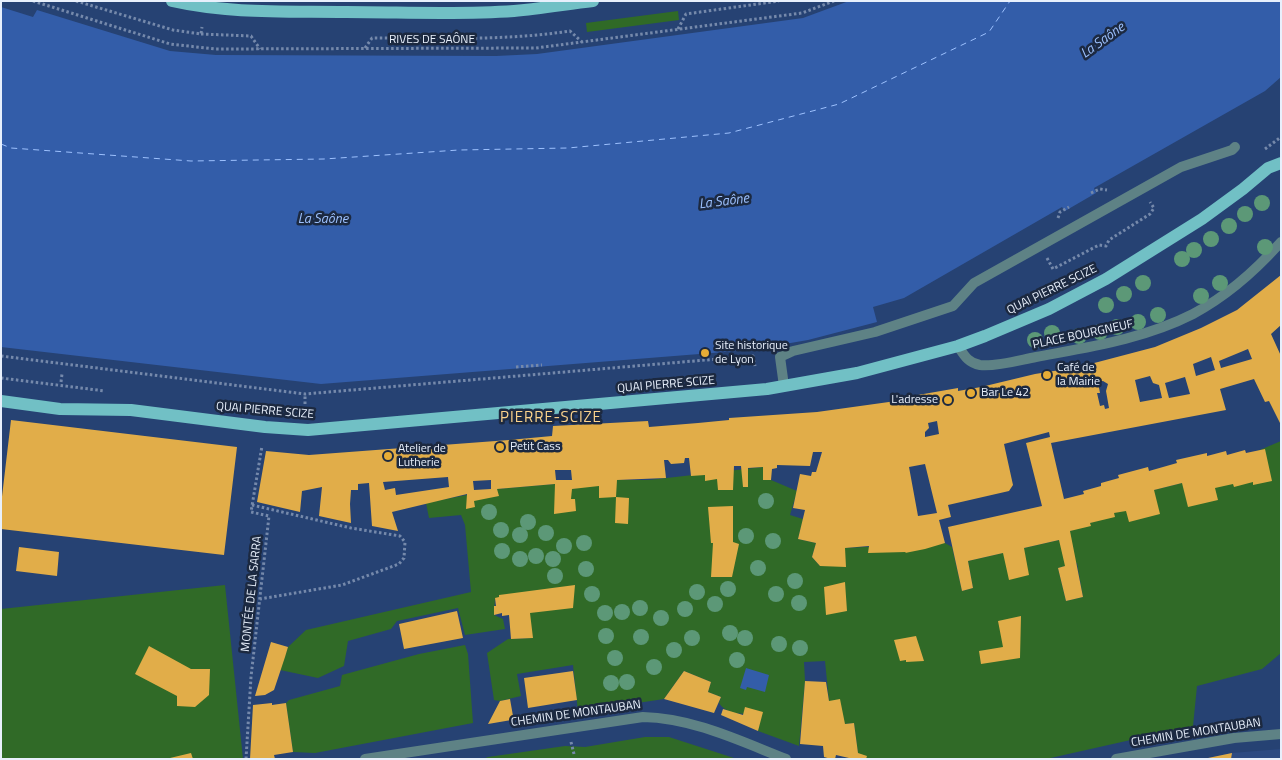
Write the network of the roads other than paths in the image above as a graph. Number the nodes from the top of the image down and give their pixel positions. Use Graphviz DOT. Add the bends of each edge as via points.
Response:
graph roads {
  1 [pos="172,1"];
  2 [pos="593,1"];
  3 [pos="1235,147"];
  4 [pos="1281,163"];
  5 [pos="1281,242"];
  6 [pos="958,346"];
  7 [pos="784,386"];
  8 [pos="1,401"];
  9 [pos="1281,734"];
  10 [pos="365,759"];
  11 [pos="786,759"];
  12 [pos="1116,759"];
  1 -- 2 [label="main road" via="203,8 288,12 515,11"];
  3 -- 7 [label="street" via="1180,168 974,283 954,306 875,332 780,357"];
  4 -- 6 [label="main road, QUAI PIERRE SCIZE" via="1268,168 1202,219 1106,279 1048,309"];
  5 -- 6 [label="street, PLACE BOURGNEUF" via="1232,289 1193,314 1134,338 979,365 968,360"];
  6 -- 7 [label="main road, QUAI PIERRE SCIZE" via="857,373"];
  7 -- 8 [label="main road, QUAI PIERRE SCIZE" via="308,430 131,410 60,409"];
  9 -- 12 [label="street, CHEMIN DE MONTAUBAN"];
  10 -- 11 [label="street, CHEMIN DE MONTAUBAN" via="643,716 678,719"];
}
